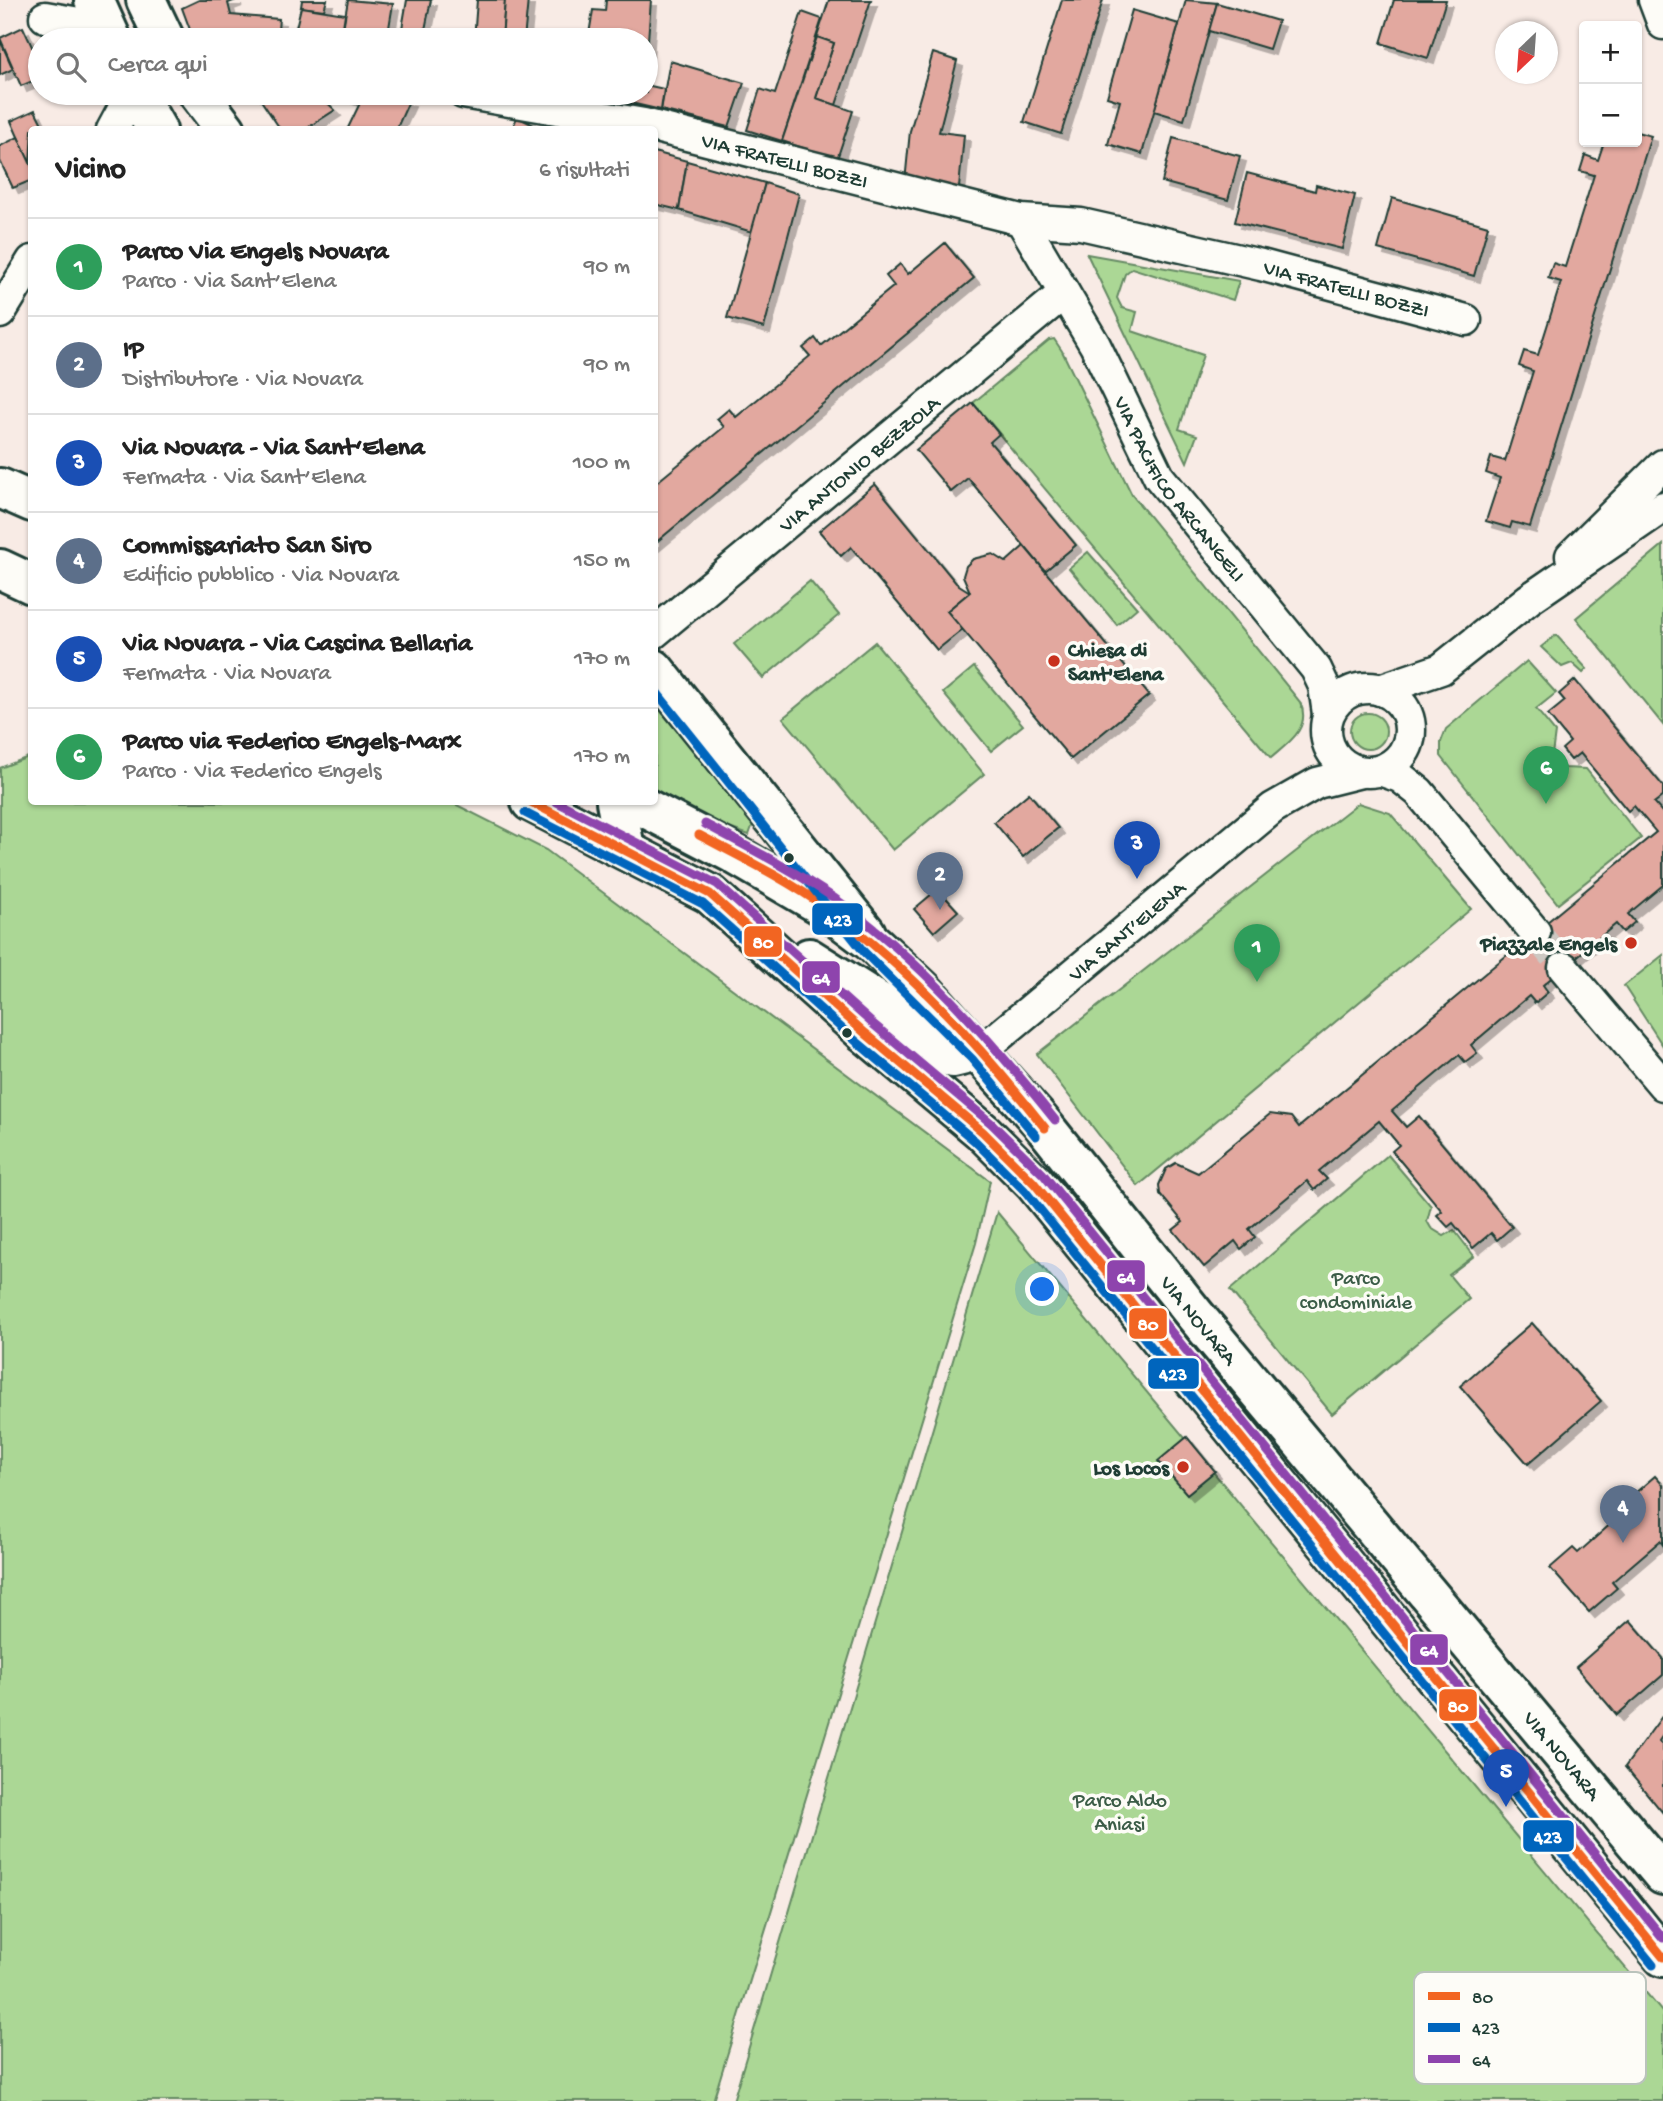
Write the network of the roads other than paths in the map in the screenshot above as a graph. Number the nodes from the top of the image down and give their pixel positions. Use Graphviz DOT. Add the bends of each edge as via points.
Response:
graph roads {
  1 [pos="146,0"];
  2 [pos="1654,0"];
  3 [pos="46,19"];
  4 [pos="104,23"];
  5 [pos="1663,24"];
  6 [pos="159,28"];
  7 [pos="127,105"];
  8 [pos="141,105"];
  9 [pos="207,105"];
  10 [pos="533,105"];
  11 [pos="114,126"];
  12 [pos="155,126"];
  13 [pos="223,126"];
  14 [pos="653,126"];
  15 [pos="658,127"];
  16 [pos="1021,220"];
  17 [pos="17,269"];
  18 [pos="1064,293"];
  19 [pos="0,313"];
  20 [pos="1466,320"];
  21 [pos="1663,465"];
  22 [pos="0,488"];
  23 [pos="28,500"];
  24 [pos="1663,507"];
  25 [pos="0,569"];
  26 [pos="28,582"];
  27 [pos="1529,599"];
  28 [pos="658,630"];
  29 [pos="1453,661"];
  30 [pos="1316,669"];
  31 [pos="658,674"];
  32 [pos="1370,689"];
  33 [pos="1327,721"];
  34 [pos="1411,726"];
  35 [pos="1372,771"];
  36 [pos="537,805"];
  37 [pos="617,805"];
  38 [pos="640,805"];
  39 [pos="1273,808"];
  40 [pos="625,848"];
  41 [pos="709,894"];
  42 [pos="1535,932"];
  43 [pos="874,944"];
  44 [pos="1563,968"];
  45 [pos="981,1051"];
  46 [pos="1663,1085"];
  47 [pos="984,1132"];
  48 [pos="1663,1875"];
  49 [pos="1663,1957"];
  1 -- 6 [label="main road"];
  2 -- 5 [label="street"];
  3 -- 4 [label="street"];
  7 -- 11 [label="street"];
  8 -- 12 [label="main road"];
  9 -- 13 [label="main road"];
  10 -- 14 [label="street, VIA FRATELLI BOZZI"];
  15 -- 16 [label="street, VIA FRATELLI BOZZI"];
  16 -- 18 [label="street"];
  16 -- 20 [label="street, VIA FRATELLI BOZZI" via="1081,224 1261,265"];
  17 -- 19 [label="street"];
  18 -- 28 [label="street, VIA ANTONIO BEZZOLA"];
  18 -- 30 [label="street, VIA PACIFICO ARCANGELI" via="1095,345 1159,477"];
  21 -- 27 [label="street"];
  22 -- 23 [label="main road"];
  24 -- 27 [label="street"];
  25 -- 26 [label="main road"];
  27 -- 29 [label="street"];
  29 -- 32 [label="street" via="1412,681"];
  29 -- 34 [label="street" via="1430,688"];
  30 -- 32 [label="street, VIA PACIFICO ARCANGELI" via="1339,683"];
  30 -- 33 [label="street, VIA PACIFICO ARCANGELI" via="1324,686"];
  31 -- 43 [label="main road, VIA NOVARA"];
  32 -- 33 [label="street" via="1336,702"];
  32 -- 34 [label="street" via="1399,700"];
  33 -- 35 [label="street" via="1333,754 1342,764"];
  33 -- 39 [label="street, VIA SANT’ELENA" via="1309,765"];
  34 -- 35 [label="street" via="1405,753"];
  35 -- 39 [label="street, VIA SANT’ELENA" via="1317,783"];
  35 -- 42 [label="street" via="1400,777 1419,792"];
  36 -- 40 [label="main road, VIA NOVARA"];
  37 -- 40 [label="main road"];
  38 -- 43 [label="main road" via="808,897"];
  39 -- 45 [label="street, VIA SANT’ELENA"];
  40 -- 41 [label="main road, VIA NOVARA"];
  41 -- 45 [label="main road" via="885,1006 953,1058"];
  41 -- 47 [label="main road, VIA NOVARA"];
  43 -- 45 [label="main road, VIA NOVARA"];
  44 -- 46 [label="street"];
  45 -- 47 [label="main road" via="978,1090"];
  45 -- 48 [label="main road, VIA NOVARA"];
  47 -- 49 [label="main road, VIA NOVARA" via="1056,1208"];
}
